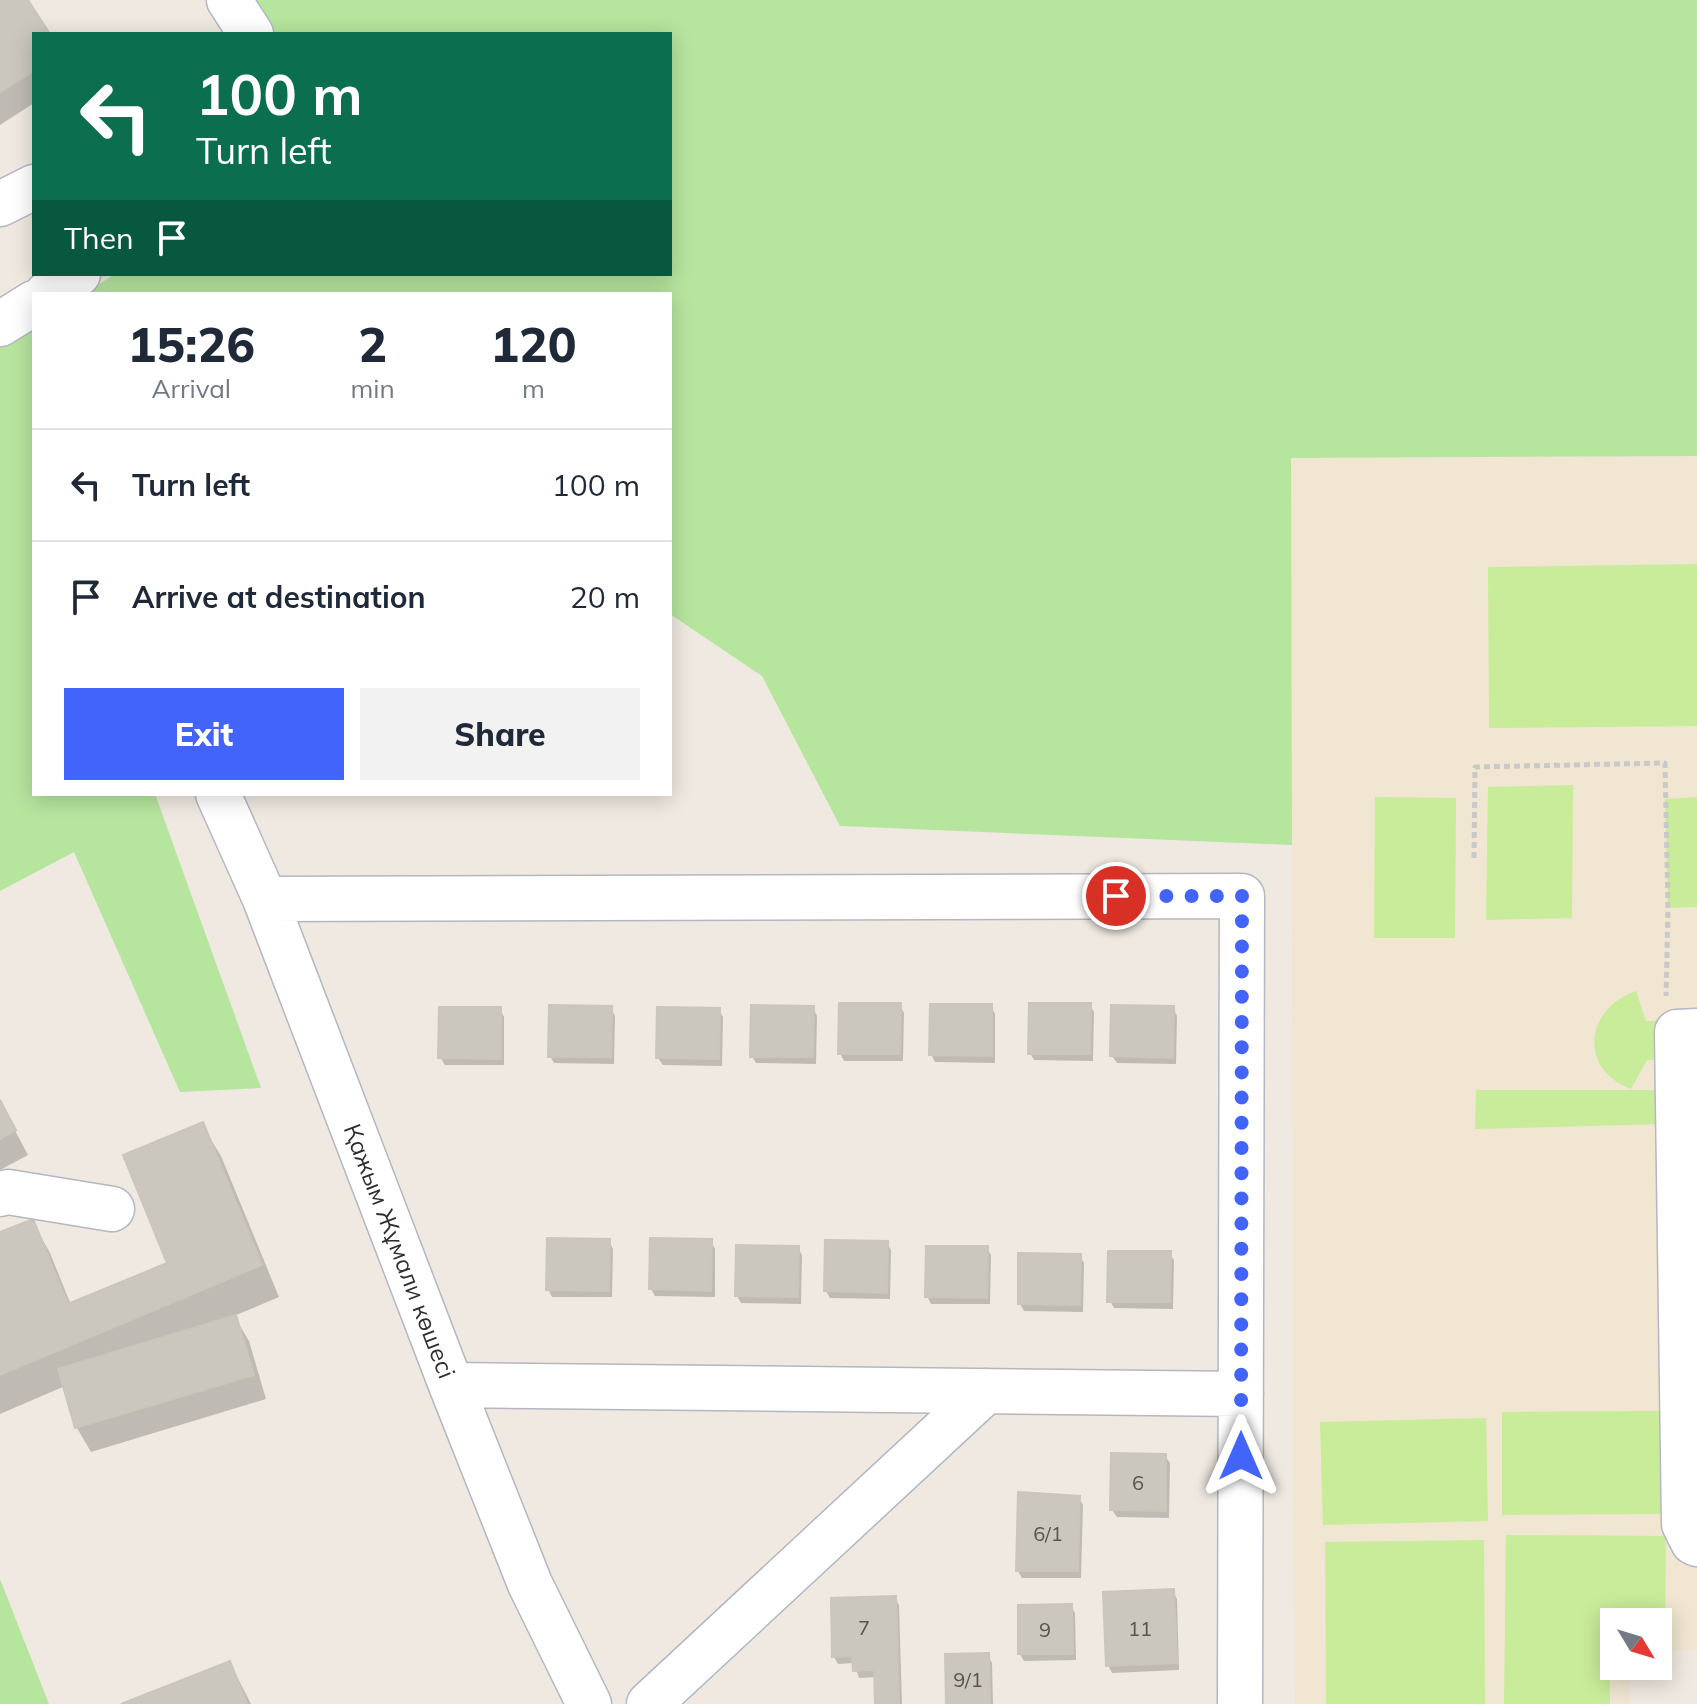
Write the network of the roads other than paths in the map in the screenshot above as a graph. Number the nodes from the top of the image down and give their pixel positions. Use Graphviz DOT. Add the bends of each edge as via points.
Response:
graph roads {
  1 [pos="229,0"];
  2 [pos="250,32"];
  3 [pos="32,188"];
  4 [pos="0,204"];
  5 [pos="74,276"];
  6 [pos="45,292"];
  7 [pos="219,796"];
  8 [pos="265,899"];
  9 [pos="1687,1032"];
  10 [pos="0,1194"];
  11 [pos="112,1209"];
  12 [pos="451,1385"];
  13 [pos="986,1391"];
  14 [pos="1241,1394"];
  15 [pos="1697,1544"];
  16 [pos="589,1704"];
  17 [pos="649,1704"];
  18 [pos="1240,1704"];
  1 -- 2 [label="street"];
  3 -- 4 [label="street"];
  5 -- 6 [label="street"];
  7 -- 8 [label="street, Қажым Жұмали көшесі"];
  8 -- 12 [label="street, Қажым Жұмали көшесі"];
  8 -- 14 [label="street" via="1242,896"];
  9 -- 15 [label="street" via="1684,1524"];
  10 -- 11 [label="street"];
  12 -- 13 [label="street"];
  12 -- 16 [label="street, Қажым Жұмали көшесі" via="530,1584"];
  13 -- 14 [label="street"];
  13 -- 17 [label="street"];
  14 -- 18 [label="street"];
}
